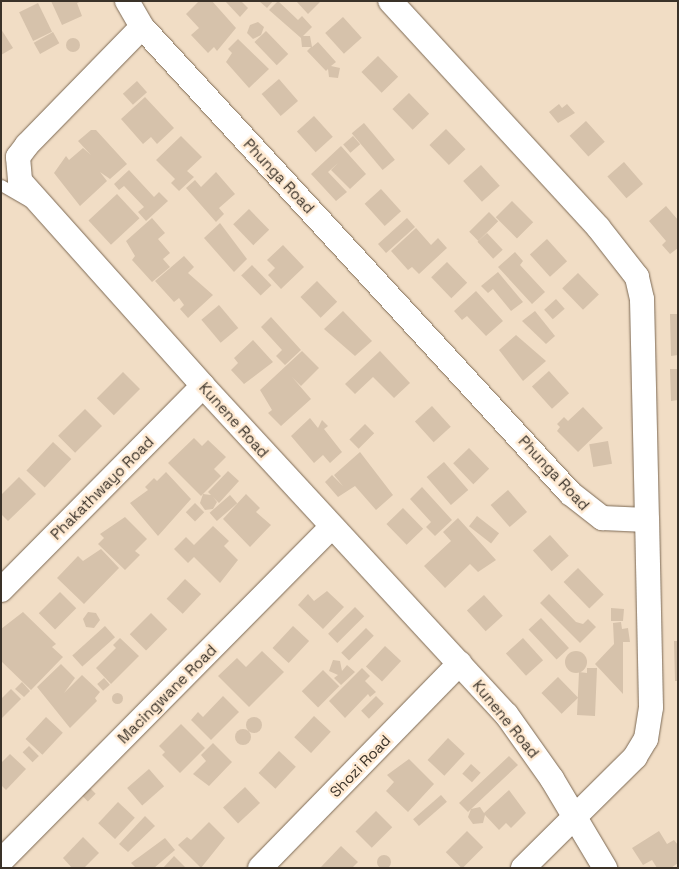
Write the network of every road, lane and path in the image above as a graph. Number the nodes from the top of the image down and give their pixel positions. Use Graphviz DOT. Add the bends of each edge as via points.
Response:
graph roads {
  1 [pos="127,1"];
  2 [pos="390,1"];
  3 [pos="142,27"];
  4 [pos="1,185"];
  5 [pos="39,206"];
  6 [pos="203,386"];
  7 [pos="647,520"];
  8 [pos="332,527"];
  9 [pos="1,590"];
  10 [pos="460,664"];
  11 [pos="573,817"];
  12 [pos="1,861"];
  13 [pos="260,868"];
  14 [pos="523,868"];
  15 [pos="605,868"];
  1 -- 3 [label="street, Phunga Road"];
  2 -- 7 [label="street" via="604,234 637,277 642,299"];
  3 -- 5 [label="street, Kunene Road" via="18,157 20,181"];
  3 -- 7 [label="street, Phunga Road" via="576,499 602,518"];
  4 -- 5 [label="lane"];
  5 -- 6 [label="street, Kunene Road"];
  6 -- 8 [label="street, Kunene Road"];
  6 -- 9 [label="street, Phakathwayo Road"];
  7 -- 11 [label="street" via="652,707 646,739 635,757"];
  8 -- 10 [label="street, Kunene Road"];
  8 -- 12 [label="street, Macingwane Road"];
  10 -- 11 [label="street, Kunene Road" via="527,741"];
  10 -- 13 [label="street, Shozi Road"];
  11 -- 14 [label="street"];
  11 -- 15 [label="street, Kunene Road"];
}
